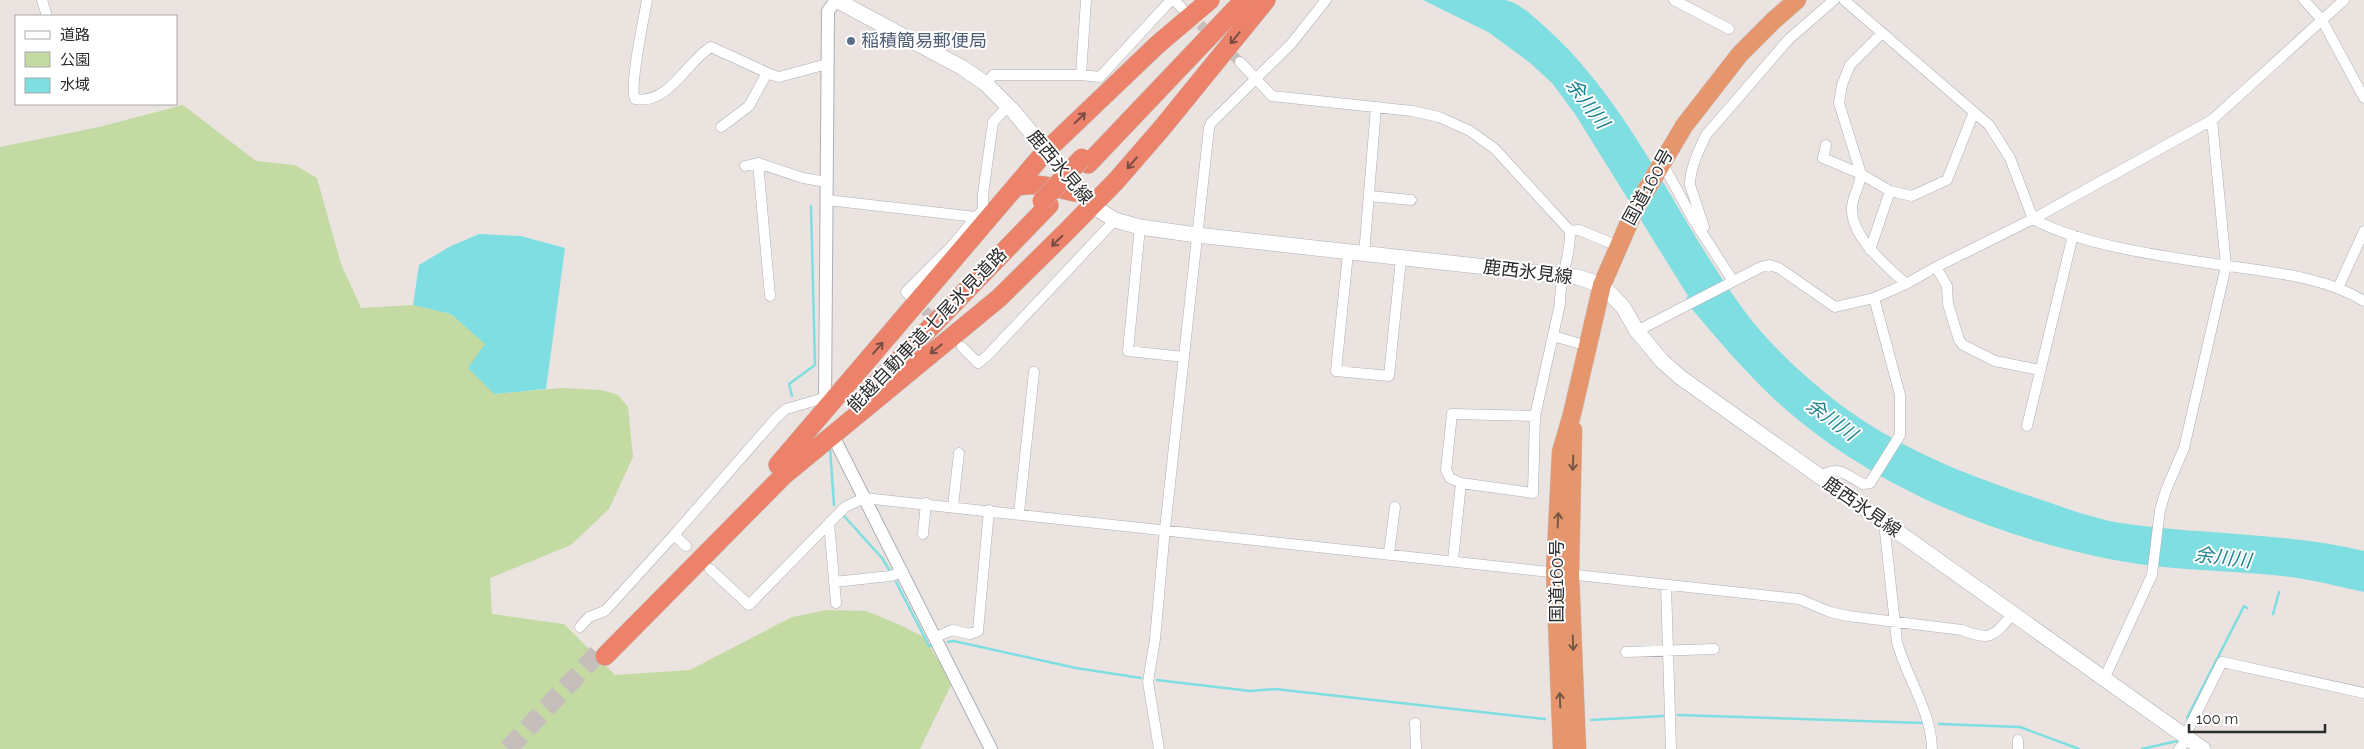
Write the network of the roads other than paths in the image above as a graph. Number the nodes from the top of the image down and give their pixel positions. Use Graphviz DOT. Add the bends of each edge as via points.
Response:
graph roads {
  1 [pos="42,0"];
  2 [pos="647,0"];
  3 [pos="836,0"];
  4 [pos="1086,0"];
  5 [pos="1172,0"];
  6 [pos="1210,0"];
  7 [pos="1230,0"];
  8 [pos="1244,0"];
  9 [pos="1266,0"];
  10 [pos="1326,0"];
  11 [pos="1674,0"];
  12 [pos="1797,0"];
  13 [pos="1834,0"];
  14 [pos="1844,0"];
  15 [pos="2304,0"];
  16 [pos="2344,0"];
  17 [pos="1182,8"];
  18 [pos="47,15"];
  19 [pos="2322,20"];
  20 [pos="1729,29"];
  21 [pos="1882,33"];
  22 [pos="1240,62"];
  23 [pos="827,64"];
  24 [pos="767,72"];
  25 [pos="1081,75"];
  26 [pos="1257,78"];
  27 [pos="986,84"];
  28 [pos="2364,98"];
  29 [pos="1008,106"];
  30 [pos="1376,107"];
  31 [pos="1974,112"];
  32 [pos="2212,120"];
  33 [pos="721,127"];
  34 [pos="1826,145"];
  35 [pos="1045,152"];
  36 [pos="1826,160"];
  37 [pos="1085,161"];
  38 [pos="1661,161"];
  39 [pos="758,163"];
  40 [pos="746,166"];
  41 [pos="1821,170"];
  42 [pos="1861,174"];
  43 [pos="827,182"];
  44 [pos="1015,188"];
  45 [pos="1890,191"];
  46 [pos="1370,196"];
  47 [pos="1085,199"];
  48 [pos="827,200"];
  49 [pos="1411,200"];
  50 [pos="976,217"];
  51 [pos="2033,218"];
  52 [pos="1115,220"];
  53 [pos="1140,227"];
  54 [pos="2364,230"];
  55 [pos="1570,231"];
  56 [pos="1700,231"];
  57 [pos="2073,235"];
  58 [pos="1197,236"];
  59 [pos="1618,246"];
  60 [pos="1870,250"];
  61 [pos="1348,253"];
  62 [pos="1364,255"];
  63 [pos="1401,259"];
  64 [pos="2226,266"];
  65 [pos="1936,267"];
  66 [pos="1562,274"];
  67 [pos="1733,281"];
  68 [pos="1906,284"];
  69 [pos="1602,285"];
  70 [pos="2338,288"];
  71 [pos="770,296"];
  72 [pos="912,298"];
  73 [pos="1874,298"];
  74 [pos="2364,301"];
  75 [pos="1637,331"];
  76 [pos="1553,336"];
  77 [pos="1588,346"];
  78 [pos="962,347"];
  79 [pos="1184,357"];
  80 [pos="2040,370"];
  81 [pos="1034,372"];
  82 [pos="824,401"];
  83 [pos="1536,416"];
  84 [pos="2027,426"];
  85 [pos="835,440"];
  86 [pos="959,453"];
  87 [pos="781,470"];
  88 [pos="1820,477"];
  89 [pos="1461,483"];
  90 [pos="864,498"];
  91 [pos="926,503"];
  92 [pos="953,506"];
  93 [pos="1395,507"];
  94 [pos="989,510"];
  95 [pos="1019,513"];
  96 [pos="829,523"];
  97 [pos="1884,523"];
  98 [pos="1164,530"];
  99 [pos="923,534"];
  100 [pos="674,535"];
  101 [pos="686,546"];
  102 [pos="1389,553"];
  103 [pos="1454,560"];
  104 [pos="710,569"];
  105 [pos="903,572"];
  106 [pos="1563,573"];
  107 [pos="834,582"];
  108 [pos="1666,585"];
  109 [pos="836,603"];
  110 [pos="2012,615"];
  111 [pos="1896,623"];
  112 [pos="580,628"];
  113 [pos="936,637"];
  114 [pos="1714,649"];
  115 [pos="1668,650"];
  116 [pos="1626,652"];
  117 [pos="602,654"];
  118 [pos="2104,679"];
  119 [pos="2364,693"];
  120 [pos="1415,723"];
  121 [pos="2184,741"];
  122 [pos="991,749"];
  123 [pos="1159,749"];
  124 [pos="1416,749"];
  125 [pos="1562,749"];
  126 [pos="1577,749"];
  127 [pos="1671,749"];
  128 [pos="1932,749"];
  129 [pos="2202,749"];
  1 -- 18 [label="street"];
  2 -- 24 [label="street" via="634,77 632,94 635,98 641,100 669,88 711,47"];
  3 -- 23 [label="street" via="828,11"];
  3 -- 27 [label="main road, 鹿西氷見線" via="963,68"];
  4 -- 25 [label="street"];
  5 -- 17 [label="street"];
  5 -- 25 [label="street" via="1100,77"];
  35 -- 6 [label="highway, one-way" via="1156,45"];
  7 -- 37 [label="highway, 能越自動車道;七尾氷見道路"];
  8 -- 37 [label="highway, 能越自動車道;七尾氷見道路"];
  9 -- 47 [label="highway, one-way" via="1116,181"];
  10 -- 26 [label="street" via="1291,44"];
  11 -- 20 [label="street"];
  12 -- 38 [label="highway, 国道160号" via="1728,69"];
  13 -- 56 [label="street" via="1789,39 1706,135 1690,178 1704,227"];
  14 -- 21 [label="street"];
  15 -- 19 [label="street"];
  16 -- 19 [label="street"];
  19 -- 28 [label="street"];
  19 -- 32 [label="street"];
  21 -- 31 [label="street"];
  21 -- 42 [label="street" via="1850,66 1839,103"];
  22 -- 26 [label="street"];
  23 -- 24 [label="street" via="779,77"];
  23 -- 43 [label="street"];
  24 -- 33 [label="street" via="750,106"];
  25 -- 27 [label="street" via="993,75"];
  26 -- 30 [label="street" via="1272,96"];
  26 -- 58 [label="street" via="1209,128"];
  27 -- 29 [label="main road, 鹿西氷見線"];
  29 -- 35 [label="main road, 鹿西氷見線"];
  29 -- 50 [label="street" via="993,122 983,210"];
  30 -- 46 [label="street"];
  30 -- 55 [label="street" via="1439,117 1470,131 1496,149"];
  31 -- 45 [label="street" via="1947,180 1912,196"];
  31 -- 51 [label="street" via="1989,125 2010,158"];
  32 -- 51 [label="street"];
  32 -- 64 [label="street"];
  34 -- 36 [label="street" via="1822,156"];
  35 -- 44 [label="highway"];
  35 -- 47 [label="main road, 鹿西氷見線"];
  36 -- 41 [label="street"];
  36 -- 42 [label="street"];
  37 -- 87 [label="highway, 能越自動車道;七尾氷見道路" via="920,340"];
  38 -- 56 [label="street"];
  38 -- 59 [label="highway, 国道160号"];
  39 -- 40 [label="street"];
  39 -- 43 [label="street" via="803,178"];
  39 -- 71 [label="street"];
  42 -- 45 [label="street"];
  42 -- 60 [label="street" via="1852,209 1857,229"];
  43 -- 48 [label="street"];
  44 -- 47 [label="highway" via="1034,185"];
  87 -- 44 [label="highway, one-way"];
  45 -- 60 [label="street"];
  46 -- 49 [label="street"];
  46 -- 62 [label="street"];
  47 -- 52 [label="main road, 鹿西氷見線"];
  47 -- 87 [label="highway, one-way" via="1068,230 999,298"];
  48 -- 50 [label="street"];
  48 -- 82 [label="street"];
  50 -- 72 [label="street" via="906,292"];
  51 -- 57 [label="street"];
  51 -- 65 [label="street"];
  52 -- 53 [label="main road, 鹿西氷見線"];
  52 -- 78 [label="street" via="987,356 978,363"];
  53 -- 58 [label="main road, 鹿西氷見線"];
  53 -- 79 [label="street" via="1128,351"];
  54 -- 70 [label="street"];
  55 -- 59 [label="street" via="1579,230"];
  55 -- 66 [label="street"];
  56 -- 67 [label="street"];
  57 -- 64 [label="street" via="2131,250"];
  57 -- 80 [label="street"];
  58 -- 61 [label="main road, 鹿西氷見線"];
  58 -- 79 [label="street"];
  59 -- 69 [label="highway, 国道160号"];
  60 -- 68 [label="street"];
  61 -- 62 [label="main road, 鹿西氷見線"];
  61 -- 63 [label="street" via="1336,371 1389,376"];
  62 -- 63 [label="main road, 鹿西氷見線"];
  63 -- 66 [label="main road, 鹿西氷見線"];
  64 -- 70 [label="street" via="2294,275"];
  64 -- 118 [label="street" via="2184,448 2166,490 2154,568"];
  65 -- 68 [label="street"];
  65 -- 80 [label="street" via="1947,286 1948,304 1963,345 1995,361"];
  66 -- 69 [label="main road, 鹿西氷見線"];
  66 -- 76 [label="street"];
  67 -- 73 [label="street" via="1769,265 1779,268 1834,307"];
  67 -- 75 [label="street"];
  68 -- 73 [label="street"];
  69 -- 75 [label="main road, 鹿西氷見線" via="1623,307"];
  69 -- 77 [label="highway, 国道160号"];
  70 -- 74 [label="street"];
  73 -- 88 [label="street" via="1900,395 1900,435 1870,483 1863,484 1838,470 1829,470"];
  75 -- 88 [label="main road, 鹿西氷見線" via="1680,377"];
  76 -- 77 [label="street"];
  76 -- 83 [label="street"];
  77 -- 106 [label="highway, 国道160号" via="1572,414 1574,454"];
  79 -- 98 [label="street"];
  80 -- 84 [label="street"];
  81 -- 95 [label="street"];
  82 -- 100 [label="street" via="786,409"];
  83 -- 89 [label="street" via="1533,493"];
  83 -- 89 [label="street" via="1452,414 1446,470 1450,478"];
  85 -- 90 [label="street"];
  86 -- 92 [label="street"];
  87 -- 117 [label="highway, 能越自動車道;七尾氷見道路"];
  88 -- 97 [label="main road, 鹿西氷見線"];
  89 -- 103 [label="street"];
  90 -- 91 [label="street"];
  90 -- 96 [label="street" via="845,507"];
  90 -- 105 [label="street"];
  91 -- 92 [label="street"];
  91 -- 99 [label="street"];
  92 -- 94 [label="street"];
  93 -- 102 [label="street"];
  94 -- 95 [label="street"];
  94 -- 113 [label="street" via="978,631 970,634 952,630"];
  95 -- 98 [label="street"];
  96 -- 104 [label="street" via="749,605"];
  96 -- 107 [label="street"];
  97 -- 110 [label="main road, 鹿西氷見線"];
  97 -- 111 [label="street"];
  98 -- 102 [label="street"];
  98 -- 123 [label="street" via="1148,682"];
  100 -- 101 [label="street"];
  100 -- 112 [label="street" via="605,610 589,617"];
  102 -- 103 [label="street"];
  103 -- 106 [label="street"];
  105 -- 107 [label="street"];
  105 -- 113 [label="street"];
  106 -- 108 [label="street"];
  125 -- 106 [label="highway, 国道160号, one-way"];
  106 -- 126 [label="highway, 国道160号, one-way"];
  107 -- 109 [label="street"];
  108 -- 111 [label="street" via="1799,599 1830,612"];
  108 -- 115 [label="street"];
  110 -- 111 [label="street" via="1997,633 1989,637 1962,630"];
  110 -- 118 [label="main road, 鹿西氷見線"];
  111 -- 128 [label="street" via="1902,661 1931,727"];
  113 -- 122 [label="street"];
  114 -- 115 [label="street"];
  115 -- 116 [label="street"];
  115 -- 127 [label="street"];
  118 -- 121 [label="main road, 鹿西氷見線"];
  119 -- 121 [label="street" via="2222,662"];
  120 -- 124 [label="street"];
  121 -- 129 [label="main road, 鹿西氷見線"];
}
